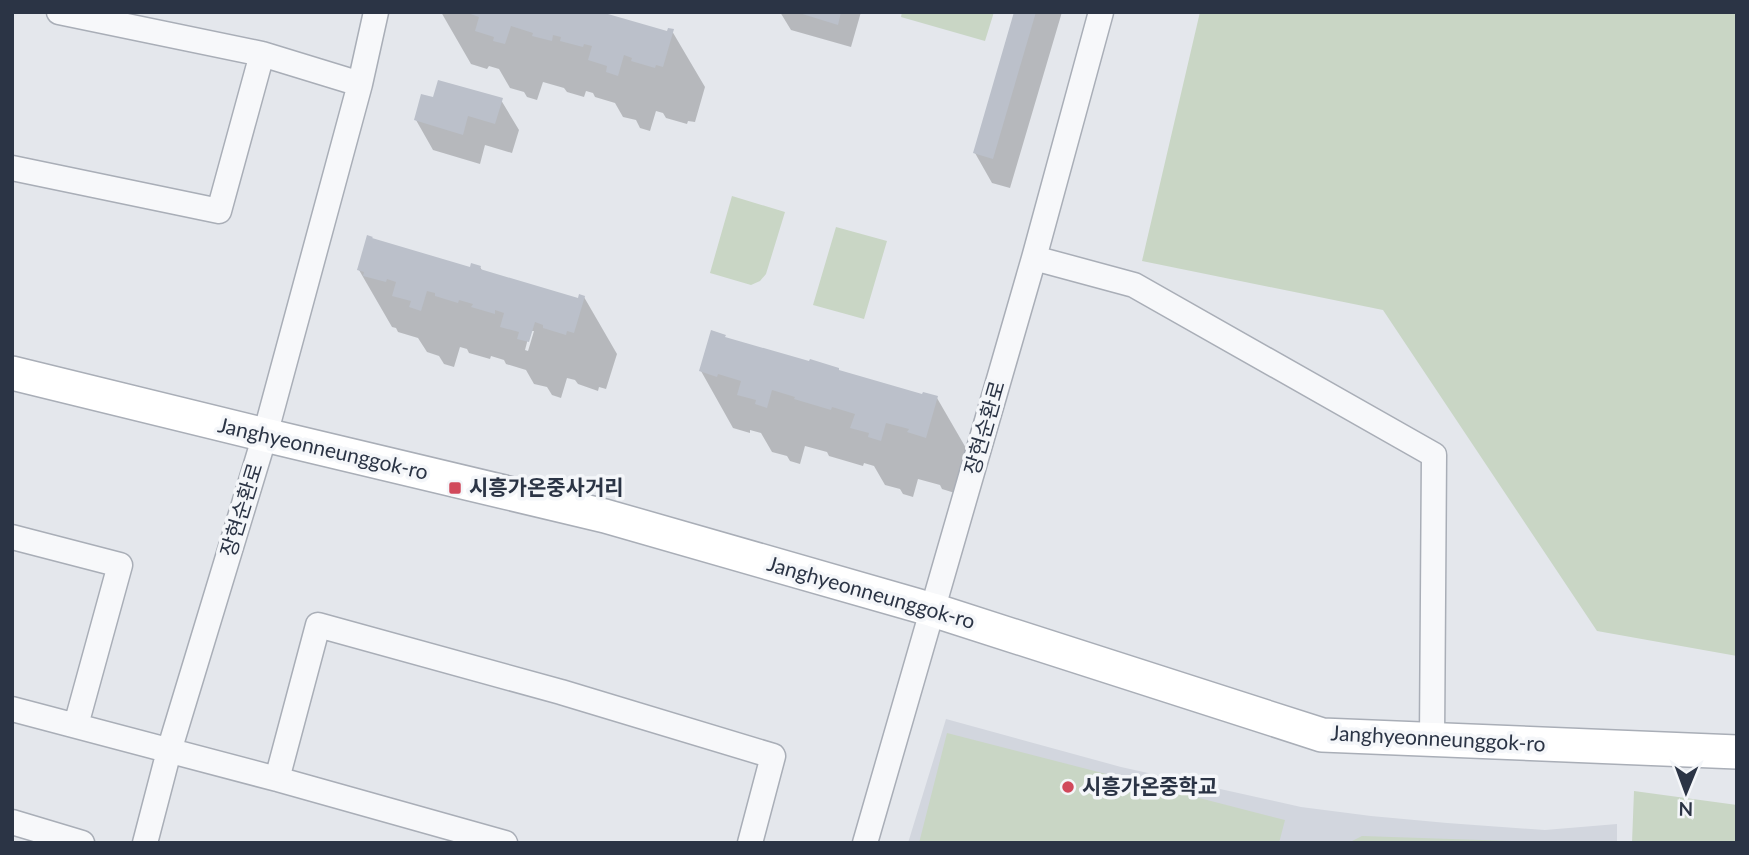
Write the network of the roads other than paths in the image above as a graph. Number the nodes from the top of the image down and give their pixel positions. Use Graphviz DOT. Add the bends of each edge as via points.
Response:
graph roads {
  1 [pos="59,12"];
  2 [pos="376,12"];
  3 [pos="1101,12"];
  4 [pos="119,18"];
  5 [pos="262,54"];
  6 [pos="360,84"];
  7 [pos="12,169"];
  8 [pos="1034,258"];
  9 [pos="12,373"];
  10 [pos="265,435"];
  11 [pos="12,537"];
  12 [pos="933,610"];
  13 [pos="12,709"];
  14 [pos="76,725"];
  15 [pos="1432,740"];
  16 [pos="169,751"];
  17 [pos="1737,752"];
  18 [pos="276,779"];
  19 [pos="12,822"];
  20 [pos="82,843"];
  21 [pos="145,843"];
  22 [pos="505,843"];
  23 [pos="750,843"];
  24 [pos="864,843"];
  1 -- 4 [label="street"];
  2 -- 6 [label="street, 장현순환로"];
  3 -- 8 [label="street, 장현순환로"];
  4 -- 5 [label="street"];
  5 -- 6 [label="street"];
  5 -- 7 [label="street" via="219,211"];
  6 -- 10 [label="street, 장현순환로"];
  8 -- 12 [label="street, 장현순환로"];
  8 -- 15 [label="street" via="1134,285 1434,454"];
  9 -- 10 [label="main road, Janghyeonneunggok-ro"];
  10 -- 12 [label="main road, Janghyeonneunggok-ro" via="605,516"];
  10 -- 16 [label="street, 장현순환로"];
  11 -- 14 [label="street" via="120,565"];
  12 -- 15 [label="main road, Janghyeonneunggok-ro" via="1322,735"];
  12 -- 24 [label="street, 장현순환로"];
  13 -- 14 [label="street"];
  14 -- 16 [label="street"];
  15 -- 17 [label="main road, Janghyeonneunggok-ro"];
  16 -- 18 [label="street"];
  16 -- 21 [label="street, 장현순환로"];
  18 -- 22 [label="street"];
  18 -- 23 [label="street" via="318,625 773,756"];
  19 -- 20 [label="street"];
}
